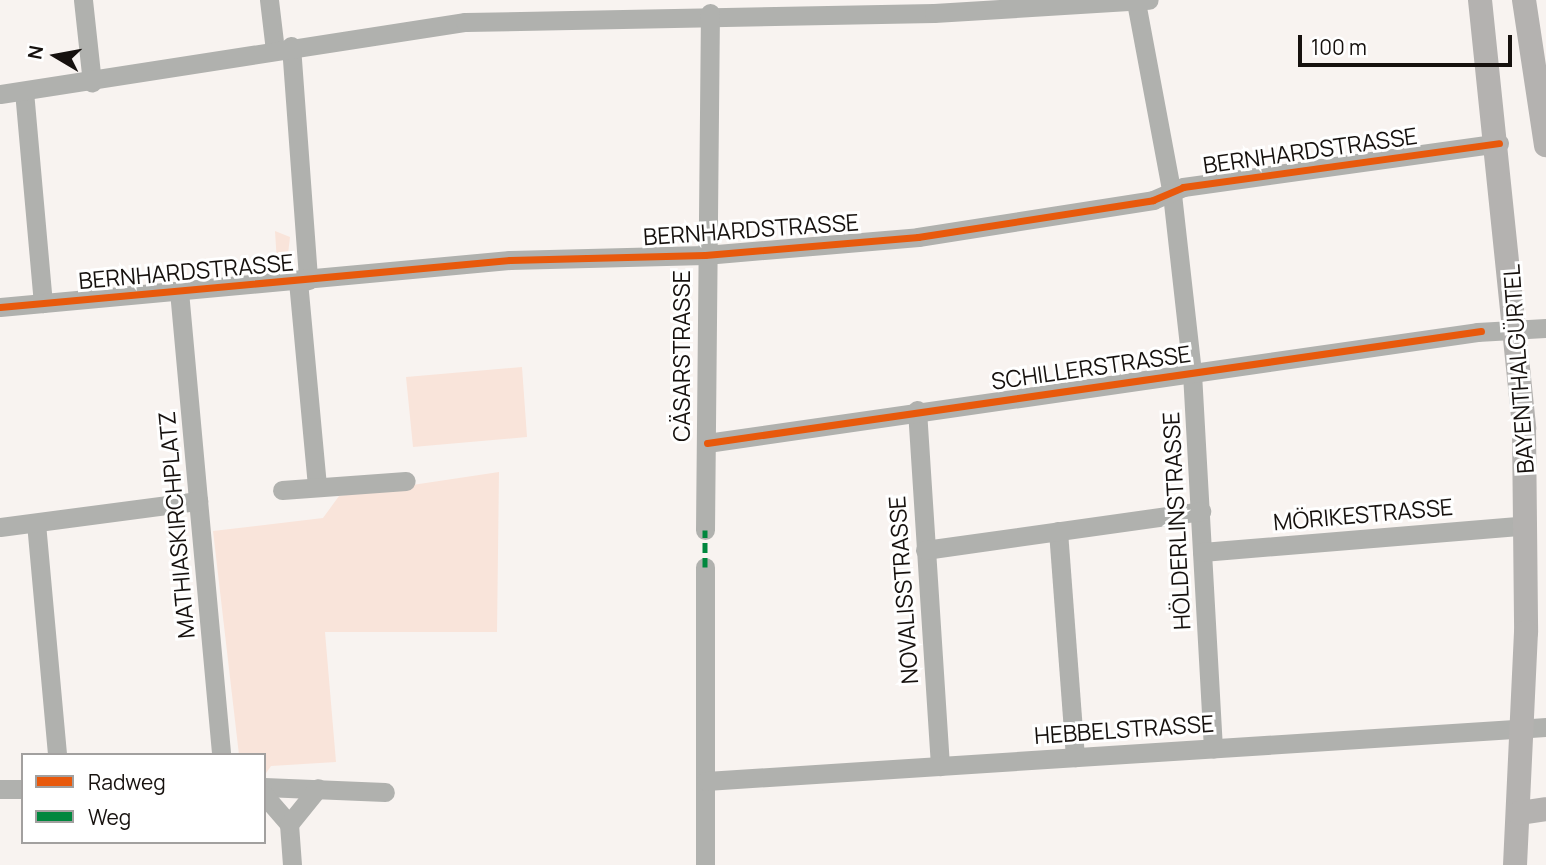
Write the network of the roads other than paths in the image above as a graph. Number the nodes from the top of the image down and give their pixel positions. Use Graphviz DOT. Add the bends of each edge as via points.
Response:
graph roads {
  1 [pos="83,0"];
  2 [pos="269,0"];
  3 [pos="1480,0"];
  4 [pos="1524,0"];
  5 [pos="1142,1"];
  6 [pos="922,6"];
  7 [pos="709,13"];
  8 [pos="283,48"];
  9 [pos="92,83"];
  10 [pos="24,91"];
  11 [pos="0,94"];
  12 [pos="1499,143"];
  13 [pos="1546,145"];
  14 [pos="1172,194"];
  15 [pos="705,255"];
  16 [pos="303,280"];
  17 [pos="179,291"];
  18 [pos="43,303"];
  19 [pos="0,307"];
  20 [pos="1517,328"];
  21 [pos="1546,328"];
  22 [pos="1192,373"];
  23 [pos="916,410"];
  24 [pos="706,443"];
  25 [pos="407,481"];
  26 [pos="317,487"];
  27 [pos="282,490"];
  28 [pos="198,501"];
  29 [pos="1201,511"];
  30 [pos="36,523"];
  31 [pos="1527,525"];
  32 [pos="0,527"];
  33 [pos="705,530"];
  34 [pos="1058,531"];
  35 [pos="925,550"];
  36 [pos="1202,552"];
  37 [pos="705,566"];
  38 [pos="1535,729"];
  39 [pos="1213,748"];
  40 [pos="57,753"];
  41 [pos="221,753"];
  42 [pos="1075,757"];
  43 [pos="940,766"];
  44 [pos="706,781"];
  45 [pos="266,788"];
  46 [pos="318,788"];
  47 [pos="0,789"];
  48 [pos="21,789"];
  49 [pos="385,792"];
  50 [pos="266,797"];
  51 [pos="1546,809"];
  52 [pos="1519,813"];
  53 [pos="289,824"];
  54 [pos="292,865"];
  55 [pos="705,865"];
  56 [pos="1515,865"];
  1 -- 9 [label="street"];
  2 -- 8 [label="street"];
  3 -- 12 [label="main road, BAYENTHALGÜRTEL"];
  4 -- 13 [label="main road"];
  5 -- 6 [label="street"];
  5 -- 14 [label="street, HÖLDERLINSTRASSE"];
  6 -- 7 [label="street"];
  7 -- 8 [label="street" via="465,22"];
  7 -- 15 [label="street, CÄSARSTRASSE"];
  8 -- 9 [label="street"];
  8 -- 16 [label="street"];
  9 -- 10 [label="street"];
  10 -- 11 [label="street"];
  10 -- 18 [label="street"];
  12 -- 14 [label="street, BERNHARDSTRASSE"];
  12 -- 20 [label="main road, BAYENTHALGÜRTEL"];
  14 -- 15 [label="street, BERNHARDSTRASSE" via="918,237"];
  14 -- 22 [label="street, HÖLDERLINSTRASSE"];
  15 -- 16 [label="street, BERNHARDSTRASSE" via="510,260"];
  15 -- 24 [label="street, CÄSARSTRASSE"];
  16 -- 17 [label="street, BERNHARDSTRASSE"];
  16 -- 26 [label="street"];
  17 -- 18 [label="street, BERNHARDSTRASSE"];
  17 -- 28 [label="street, MATHIASKIRCHPLATZ"];
  18 -- 19 [label="street, BERNHARDSTRASSE"];
  20 -- 21 [label="street, SCHILLERSTRASSE"];
  20 -- 22 [label="street, SCHILLERSTRASSE"];
  20 -- 31 [label="main road, BAYENTHALGÜRTEL"];
  22 -- 23 [label="street, SCHILLERSTRASSE"];
  22 -- 29 [label="street, HÖLDERLINSTRASSE"];
  23 -- 24 [label="street, SCHILLERSTRASSE"];
  23 -- 35 [label="street, NOVALISSTRASSE"];
  24 -- 33 [label="street, CÄSARSTRASSE"];
  25 -- 26 [label="street"];
  26 -- 27 [label="street"];
  28 -- 30 [label="street"];
  28 -- 41 [label="street, MATHIASKIRCHPLATZ"];
  29 -- 34 [label="street"];
  29 -- 36 [label="street, HÖLDERLINSTRASSE"];
  30 -- 32 [label="street"];
  30 -- 40 [label="street"];
  31 -- 36 [label="street, MÖRIKESTRASSE"];
  31 -- 38 [label="main road, BAYENTHALGÜRTEL"];
  34 -- 35 [label="street"];
  34 -- 42 [label="street"];
  35 -- 43 [label="street, NOVALISSTRASSE"];
  36 -- 39 [label="street, HÖLDERLINSTRASSE"];
  37 -- 44 [label="street"];
  38 -- 39 [label="street, HEBBELSTRASSE"];
  38 -- 52 [label="main road, BAYENTHALGÜRTEL"];
  39 -- 42 [label="street, HEBBELSTRASSE"];
  42 -- 43 [label="street, HEBBELSTRASSE"];
  43 -- 44 [label="street, HEBBELSTRASSE"];
  44 -- 55 [label="street"];
  45 -- 46 [label="street"];
  46 -- 49 [label="street"];
  46 -- 53 [label="street"];
  47 -- 48 [label="street"];
  50 -- 53 [label="street"];
  51 -- 52 [label="main road"];
  52 -- 56 [label="main road, BAYENTHALGÜRTEL"];
  53 -- 54 [label="street"];
}
